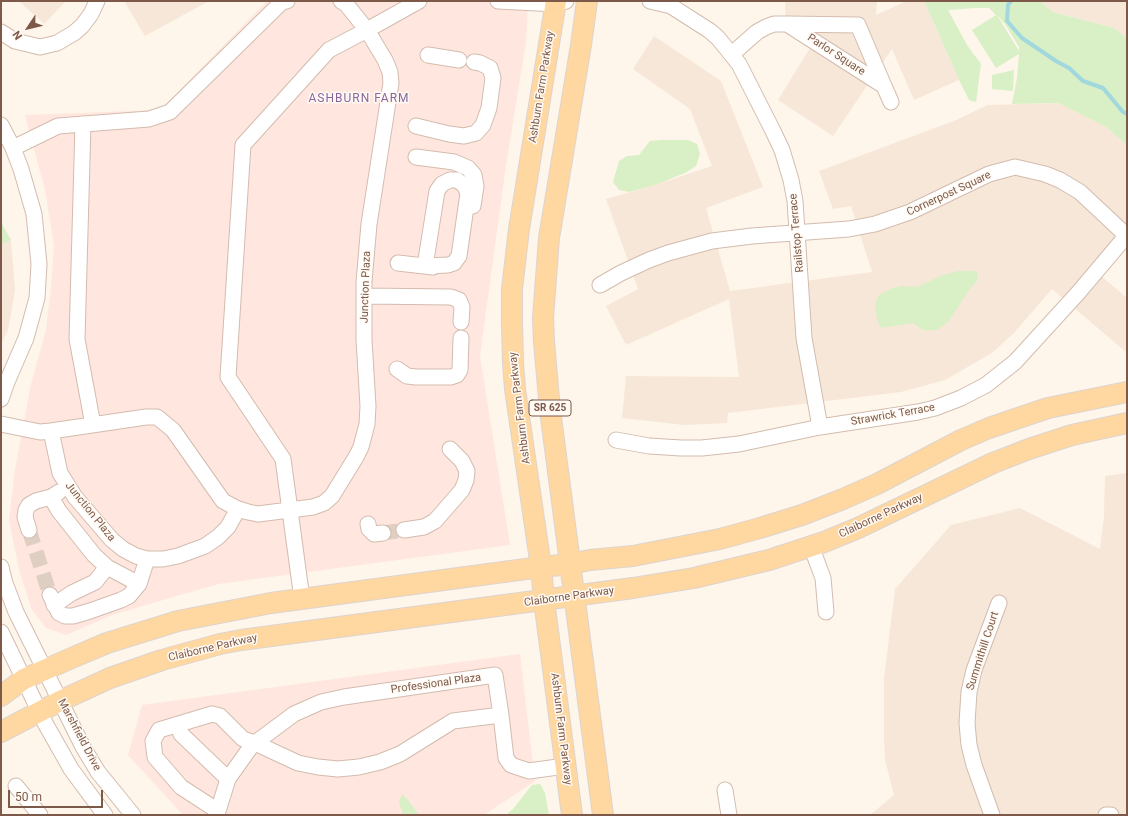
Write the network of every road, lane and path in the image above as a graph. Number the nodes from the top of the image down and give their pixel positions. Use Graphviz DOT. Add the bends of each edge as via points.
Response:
graph roads {
  1 [pos="97,1"];
  2 [pos="287,1"];
  3 [pos="342,1"];
  4 [pos="419,1"];
  5 [pos="498,1"];
  6 [pos="587,1"];
  7 [pos="650,1"];
  8 [pos="559,2"];
  9 [pos="672,4"];
  10 [pos="787,24"];
  11 [pos="367,30"];
  12 [pos="1,32"];
  13 [pos="732,54"];
  14 [pos="428,55"];
  15 [pos="459,60"];
  16 [pos="474,62"];
  17 [pos="884,86"];
  18 [pos="891,102"];
  19 [pos="83,124"];
  20 [pos="1,125"];
  21 [pos="416,126"];
  22 [pos="13,148"];
  23 [pos="416,157"];
  24 [pos="798,234"];
  25 [pos="1127,236"];
  26 [pos="398,263"];
  27 [pos="425,266"];
  28 [pos="600,285"];
  29 [pos="364,296"];
  30 [pos="461,322"];
  31 [pos="461,338"];
  32 [pos="397,369"];
  33 [pos="1127,392"];
  34 [pos="1,399"];
  35 [pos="1127,423"];
  36 [pos="1,424"];
  37 [pos="93,425"];
  38 [pos="820,427"];
  39 [pos="51,431"];
  40 [pos="616,440"];
  41 [pos="450,449"];
  42 [pos="67,485"];
  43 [pos="51,497"];
  44 [pos="238,509"];
  45 [pos="290,510"];
  46 [pos="368,524"];
  47 [pos="29,530"];
  48 [pos="404,530"];
  49 [pos="383,533"];
  50 [pos="811,546"];
  51 [pos="147,559"];
  52 [pos="570,564"];
  53 [pos="1,567"];
  54 [pos="107,567"];
  55 [pos="540,567"];
  56 [pos="139,584"];
  57 [pos="574,597"];
  58 [pos="302,599"];
  59 [pos="544,600"];
  60 [pos="999,603"];
  61 [pos="826,612"];
  62 [pos="1,632"];
  63 [pos="45,670"];
  64 [pos="24,679"];
  65 [pos="1,696"];
  66 [pos="60,701"];
  67 [pos="40,711"];
  68 [pos="501,715"];
  69 [pos="178,724"];
  70 [pos="1,732"];
  71 [pos="255,743"];
  72 [pos="565,766"];
  73 [pos="228,778"];
  74 [pos="16,786"];
  75 [pos="725,790"];
  76 [pos="217,813"];
  77 [pos="40,815"];
  78 [pos="105,815"];
  79 [pos="132,815"];
  80 [pos="572,815"];
  81 [pos="603,815"];
  82 [pos="730,815"];
  83 [pos="992,815"];
  84 [pos="1106,815"];
  85 [pos="1112,815"];
  1 -- 12 [label="street" via="82,26 57,43 32,46 14,41"];
  2 -- 19 [label="street" via="282,2 170,112 149,119"];
  3 -- 11 [label="street, Junction Plaza"];
  4 -- 11 [label="street"];
  5 -- 8 [label="street"];
  6 -- 52 [label="main road, SR 625" via="549,238 543,318 546,376"];
  7 -- 9 [label="street, Railstop Terrace"];
  8 -- 55 [label="main road, Ashburn Farm Parkway / SR 625" via="519,229 512,289 513,363"];
  9 -- 13 [label="street, Railstop Terrace" via="710,31"];
  10 -- 13 [label="street, Parlor Square" via="766,27"];
  10 -- 17 [label="street, Parlor Square"];
  10 -- 17 [label="street, Parlor Square" via="858,25"];
  11 -- 29 [label="street, Junction Plaza" via="385,60 391,83 369,224"];
  11 -- 45 [label="street" via="329,50 243,145 228,377 283,459"];
  13 -- 24 [label="street, Railstop Terrace" via="782,150 795,201"];
  14 -- 15 [label="street"];
  16 -- 21 [label="street" via="490,68 493,78 489,108 483,125 476,133 464,136"];
  17 -- 18 [label="street, Parlor Square"];
  19 -- 22 [label="street" via="58,126"];
  19 -- 37 [label="street" via="77,340"];
  20 -- 22 [label="street"];
  22 -- 34 [label="street" via="34,214 39,264 37,298 26,338"];
  23 -- 27 [label="street" via="454,162 468,168 474,175 476,186 465,258 460,266 453,270"];
  24 -- 25 [label="street, Cornerpost Square" via="848,229 894,218 982,177 1015,167 1045,174 1080,192"];
  24 -- 28 [label="street, Cornerpost Square" via="720,240 676,251 649,260"];
  24 -- 38 [label="street, Railstop Terrace" via="804,338"];
  25 -- 38 [label="street, Strawrick Terrace" via="1027,351 986,385 961,398 923,411"];
  26 -- 27 [label="street"];
  27 -- 27 [label="street" via="448,265 454,263 459,256 468,194 464,184 457,180 442,184 438,191"];
  29 -- 30 [label="street" via="451,297 459,300 462,307"];
  29 -- 45 [label="street, Junction Plaza" via="368,406 367,424 361,447 338,488 324,503"];
  31 -- 32 [label="street" via="460,370 457,375 416,378 407,376"];
  33 -- 52 [label="main road" via="1048,408 989,428 843,499 760,528 720,539 634,556"];
  35 -- 50 [label="main road, Claiborne Parkway" via="1068,436 993,463 858,528"];
  36 -- 39 [label="street" via="40,432"];
  37 -- 39 [label="street"];
  37 -- 44 [label="street" via="157,417 172,430 223,501"];
  38 -- 40 [label="street, Strawrick Terrace" via="755,442 702,448 649,446"];
  39 -- 42 [label="street, Junction Plaza" via="60,473"];
  41 -- 48 [label="street" via="462,461 467,471 462,490 435,521"];
  42 -- 43 [label="street"];
  42 -- 51 [label="street, Junction Plaza" via="112,540 123,549"];
  43 -- 47 [label="street" via="29,505 25,517"];
  43 -- 54 [label="street" via="59,512"];
  44 -- 45 [label="street, Junction Plaza" via="258,514"];
  44 -- 51 [label="street, Junction Plaza" via="228,526 205,546 178,556"];
  45 -- 58 [label="street"];
  46 -- 49 [label="street" via="374,534"];
  50 -- 57 [label="main road, Claiborne Parkway" via="763,562 694,578"];
  50 -- 61 [label="street" via="823,578"];
  51 -- 56 [label="street"];
  52 -- 55 [label="main road"];
  52 -- 57 [label="main road, SR 625"];
  53 -- 63 [label="street, Marshfield Drive" via="16,612"];
  54 -- 56 [label="street"];
  54 -- 56 [label="street" via="95,582 52,600 59,613 73,616 121,600 129,596"];
  55 -- 58 [label="main road"];
  55 -- 59 [label="main road, Ashburn Farm Parkway / SR 625"];
  57 -- 59 [label="main road, Claiborne Parkway"];
  57 -- 81 [label="main road, SR 625"];
  58 -- 63 [label="main road" via="178,621 107,643"];
  59 -- 66 [label="main road, Claiborne Parkway" via="220,644 154,662 110,678"];
  59 -- 72 [label="main road, Ashburn Farm Parkway / SR 625"];
  60 -- 83 [label="street, Summithill Court" via="974,670 967,716 969,745 974,765"];
  62 -- 64 [label="street, Marshfield Drive"];
  63 -- 64 [label="main road"];
  63 -- 66 [label="street, Marshfield Drive"];
  64 -- 65 [label="main road"];
  64 -- 67 [label="street, Marshfield Drive"];
  66 -- 67 [label="main road, Claiborne Parkway"];
  66 -- 79 [label="street, Marshfield Drive" via="98,772"];
  67 -- 70 [label="main road, Claiborne Parkway"];
  67 -- 78 [label="street, Marshfield Drive" via="71,769"];
  68 -- 71 [label="street" via="453,721 400,754 359,767 338,769 312,766"];
  68 -- 71 [label="street, Professional Plaza" via="495,675 321,702 294,714"];
  68 -- 72 [label="street" via="506,758 511,765 529,771"];
  69 -- 71 [label="street" via="212,714 220,716 243,739"];
  69 -- 73 [label="street" via="182,734"];
  69 -- 76 [label="street" via="159,730 153,741 155,757 181,787"];
  71 -- 73 [label="street, Professional Plaza"];
  72 -- 80 [label="main road, Ashburn Farm Parkway / SR 625"];
  73 -- 76 [label="street, Professional Plaza"];
  74 -- 77 [label="street"];
  75 -- 82 [label="street"];
  84 -- 85 [label="street"];
}
